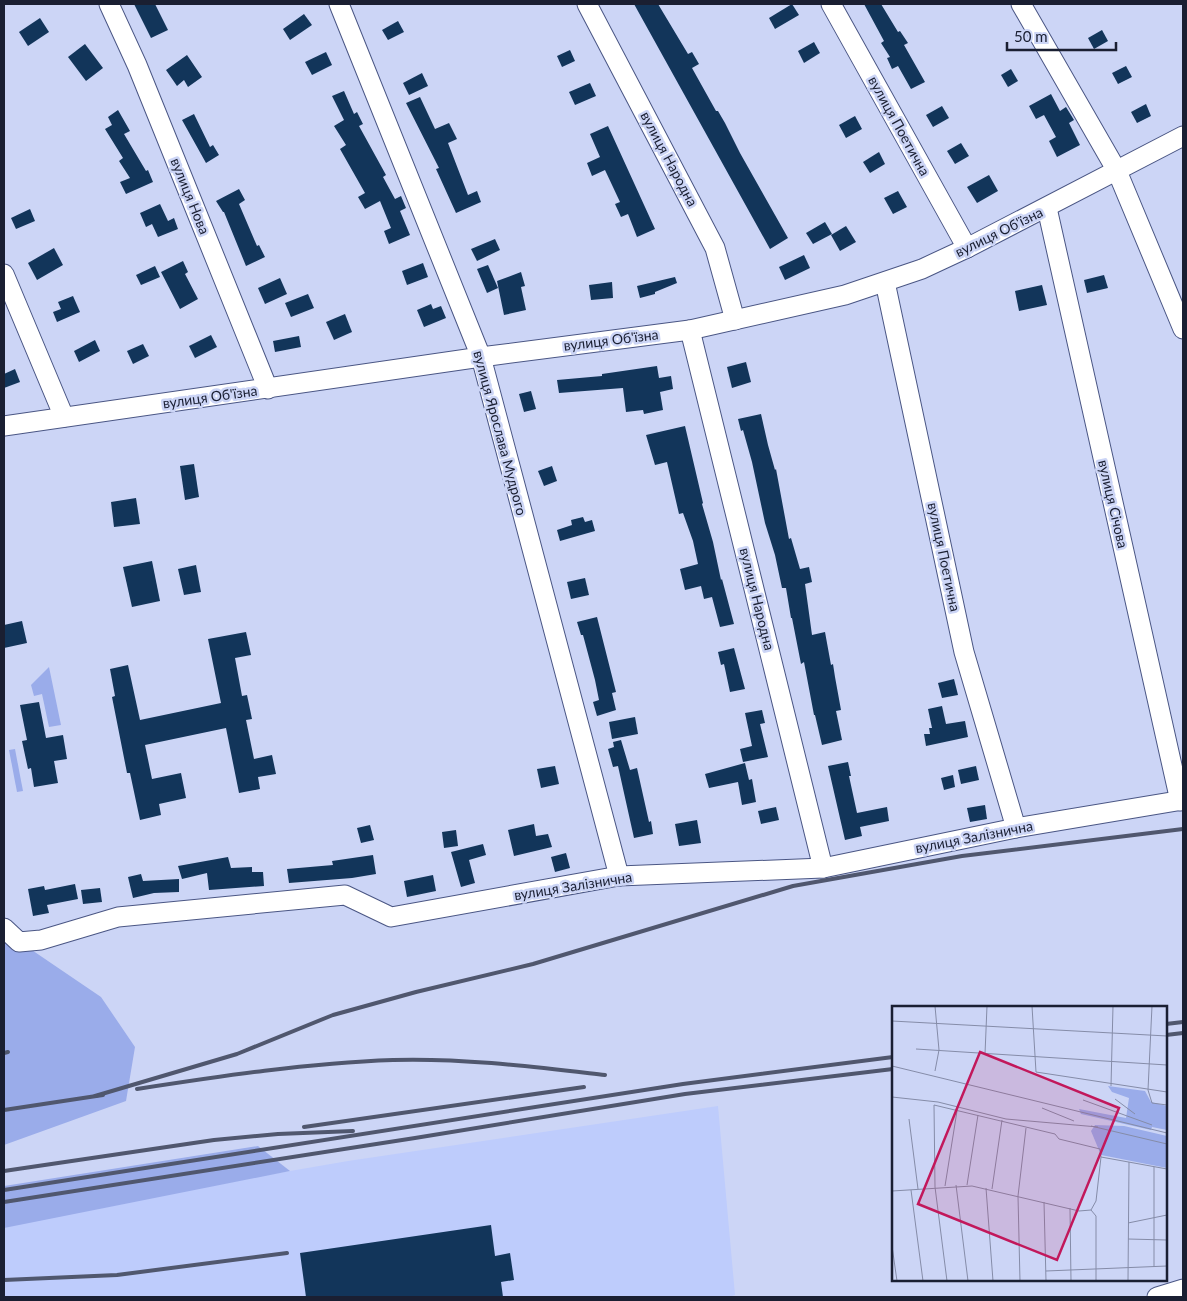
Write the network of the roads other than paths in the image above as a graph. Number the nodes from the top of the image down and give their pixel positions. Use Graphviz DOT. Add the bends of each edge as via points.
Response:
graph roads {
  1 [pos="109,4"];
  2 [pos="339,4"];
  3 [pos="587,4"];
  4 [pos="831,4"];
  5 [pos="1021,4"];
  6 [pos="1183,136"];
  7 [pos="1117,171"];
  8 [pos="1047,208"];
  9 [pos="967,248"];
  10 [pos="4,274"];
  11 [pos="885,282"];
  12 [pos="735,320"];
  13 [pos="1183,329"];
  14 [pos="690,330"];
  15 [pos="481,357"];
  16 [pos="268,389"];
  17 [pos="64,417"];
  18 [pos="4,426"];
  19 [pos="1182,800"];
  20 [pos="1016,828"];
  21 [pos="823,868"];
  22 [pos="620,876"];
  23 [pos="4,928"];
  24 [pos="1183,1289"];
  25 [pos="1158,1297"];
  1 -- 16 [label="street, вулиця Нова" via="137,65"];
  2 -- 15 [label="street, вулиця Ярослава Мудрого"];
  3 -- 12 [label="street, вулиця Народна" via="716,248"];
  4 -- 9 [label="street, вулиця Поетична"];
  5 -- 7 [label="street"];
  6 -- 7 [label="street, вулиця Об'їзна"];
  7 -- 8 [label="street, вулиця Об'їзна"];
  7 -- 13 [label="street"];
  8 -- 9 [label="street, вулиця Об'їзна"];
  8 -- 19 [label="street, вулиця Січова"];
  9 -- 11 [label="street, вулиця Об'їзна"];
  10 -- 17 [label="street"];
  11 -- 12 [label="street, вулиця Об'їзна" via="846,295"];
  11 -- 20 [label="street, вулиця Поетична" via="964,652"];
  12 -- 14 [label="street, вулиця Об'їзна"];
  14 -- 15 [label="street, вулиця Об'їзна"];
  14 -- 21 [label="street, вулиця Народна"];
  15 -- 16 [label="street, вулиця Об'їзна"];
  15 -- 22 [label="street, вулиця Ярослава Мудрого"];
  16 -- 17 [label="street, вулиця Об'їзна"];
  17 -- 18 [label="street, вулиця Об'їзна"];
  19 -- 20 [label="street, вулиця Залізнична"];
  20 -- 21 [label="street, вулиця Залізнична"];
  21 -- 22 [label="street, вулиця Залізнична"];
  22 -- 23 [label="street, вулиця Залізнична" via="390,917 345,895 118,917 41,940 20,942"];
  24 -- 25 [label="street"];
}
